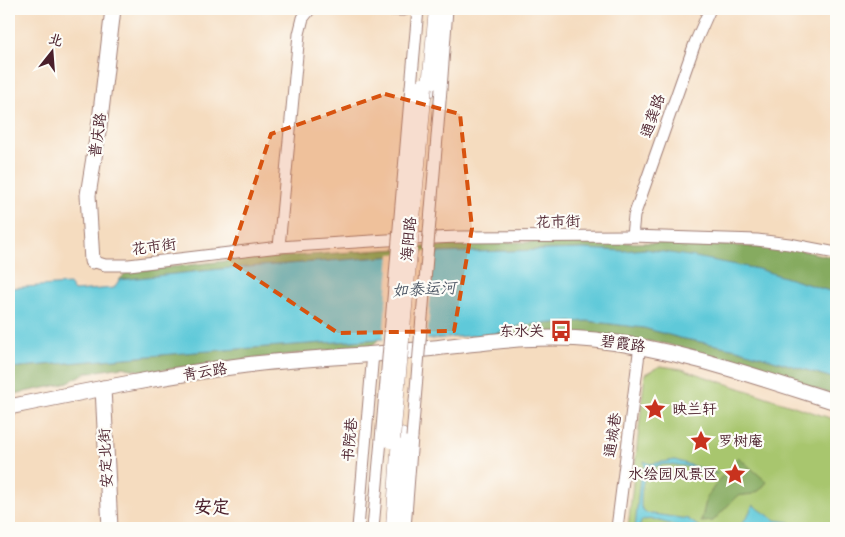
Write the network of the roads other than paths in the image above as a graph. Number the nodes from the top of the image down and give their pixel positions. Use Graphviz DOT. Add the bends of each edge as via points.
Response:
graph roads {
  1 [pos="113,9"];
  2 [pos="310,9"];
  3 [pos="370,9"];
  4 [pos="406,9"];
  5 [pos="418,9"];
  6 [pos="428,9"];
  7 [pos="438,9"];
  8 [pos="447,9"];
  9 [pos="710,9"];
  10 [pos="427,87"];
  11 [pos="632,236"];
  12 [pos="279,247"];
  13 [pos="836,253"];
  14 [pos="92,261"];
  15 [pos="640,345"];
  16 [pos="403,351"];
  17 [pos="373,354"];
  18 [pos="103,388"];
  19 [pos="836,402"];
  20 [pos="9,407"];
  21 [pos="396,438"];
  22 [pos="110,528"];
  23 [pos="358,528"];
  24 [pos="373,528"];
  25 [pos="384,528"];
  26 [pos="394,528"];
  27 [pos="406,528"];
  28 [pos="617,528"];
  1 -- 14 [label="street, 普庆路" via="88,195"];
  2 -- 12 [label="street" via="298,34"];
  3 -- 4 [label="street"];
  5 -- 10 [label="street"];
  6 -- 10 [label="main road, 海阳路"];
  7 -- 10 [label="main road, 海阳路"];
  8 -- 10 [label="street"];
  9 -- 11 [label="street, 通龚路" via="634,216"];
  10 -- 21 [label="main road, 海阳路, bridge"];
  11 -- 12 [label="street, 花市街" via="414,239"];
  11 -- 13 [label="street, 花市街" via="757,240"];
  12 -- 14 [label="street, 花市街" via="129,265 105,265"];
  15 -- 16 [label="street, 碧霞路" via="530,337"];
  15 -- 19 [label="street, 碧霞路" via="718,364"];
  15 -- 28 [label="street, 通城巷"];
  16 -- 17 [label="street, 青云路"];
  17 -- 18 [label="street, 青云路" via="245,365"];
  17 -- 23 [label="street, 书院巷"];
  18 -- 20 [label="street, 青云路"];
  18 -- 22 [label="street, 安定北街"];
  21 -- 24 [label="street"];
  21 -- 25 [label="main road, 海阳路"];
  21 -- 26 [label="main road, 海阳路"];
  21 -- 27 [label="street"];
}
